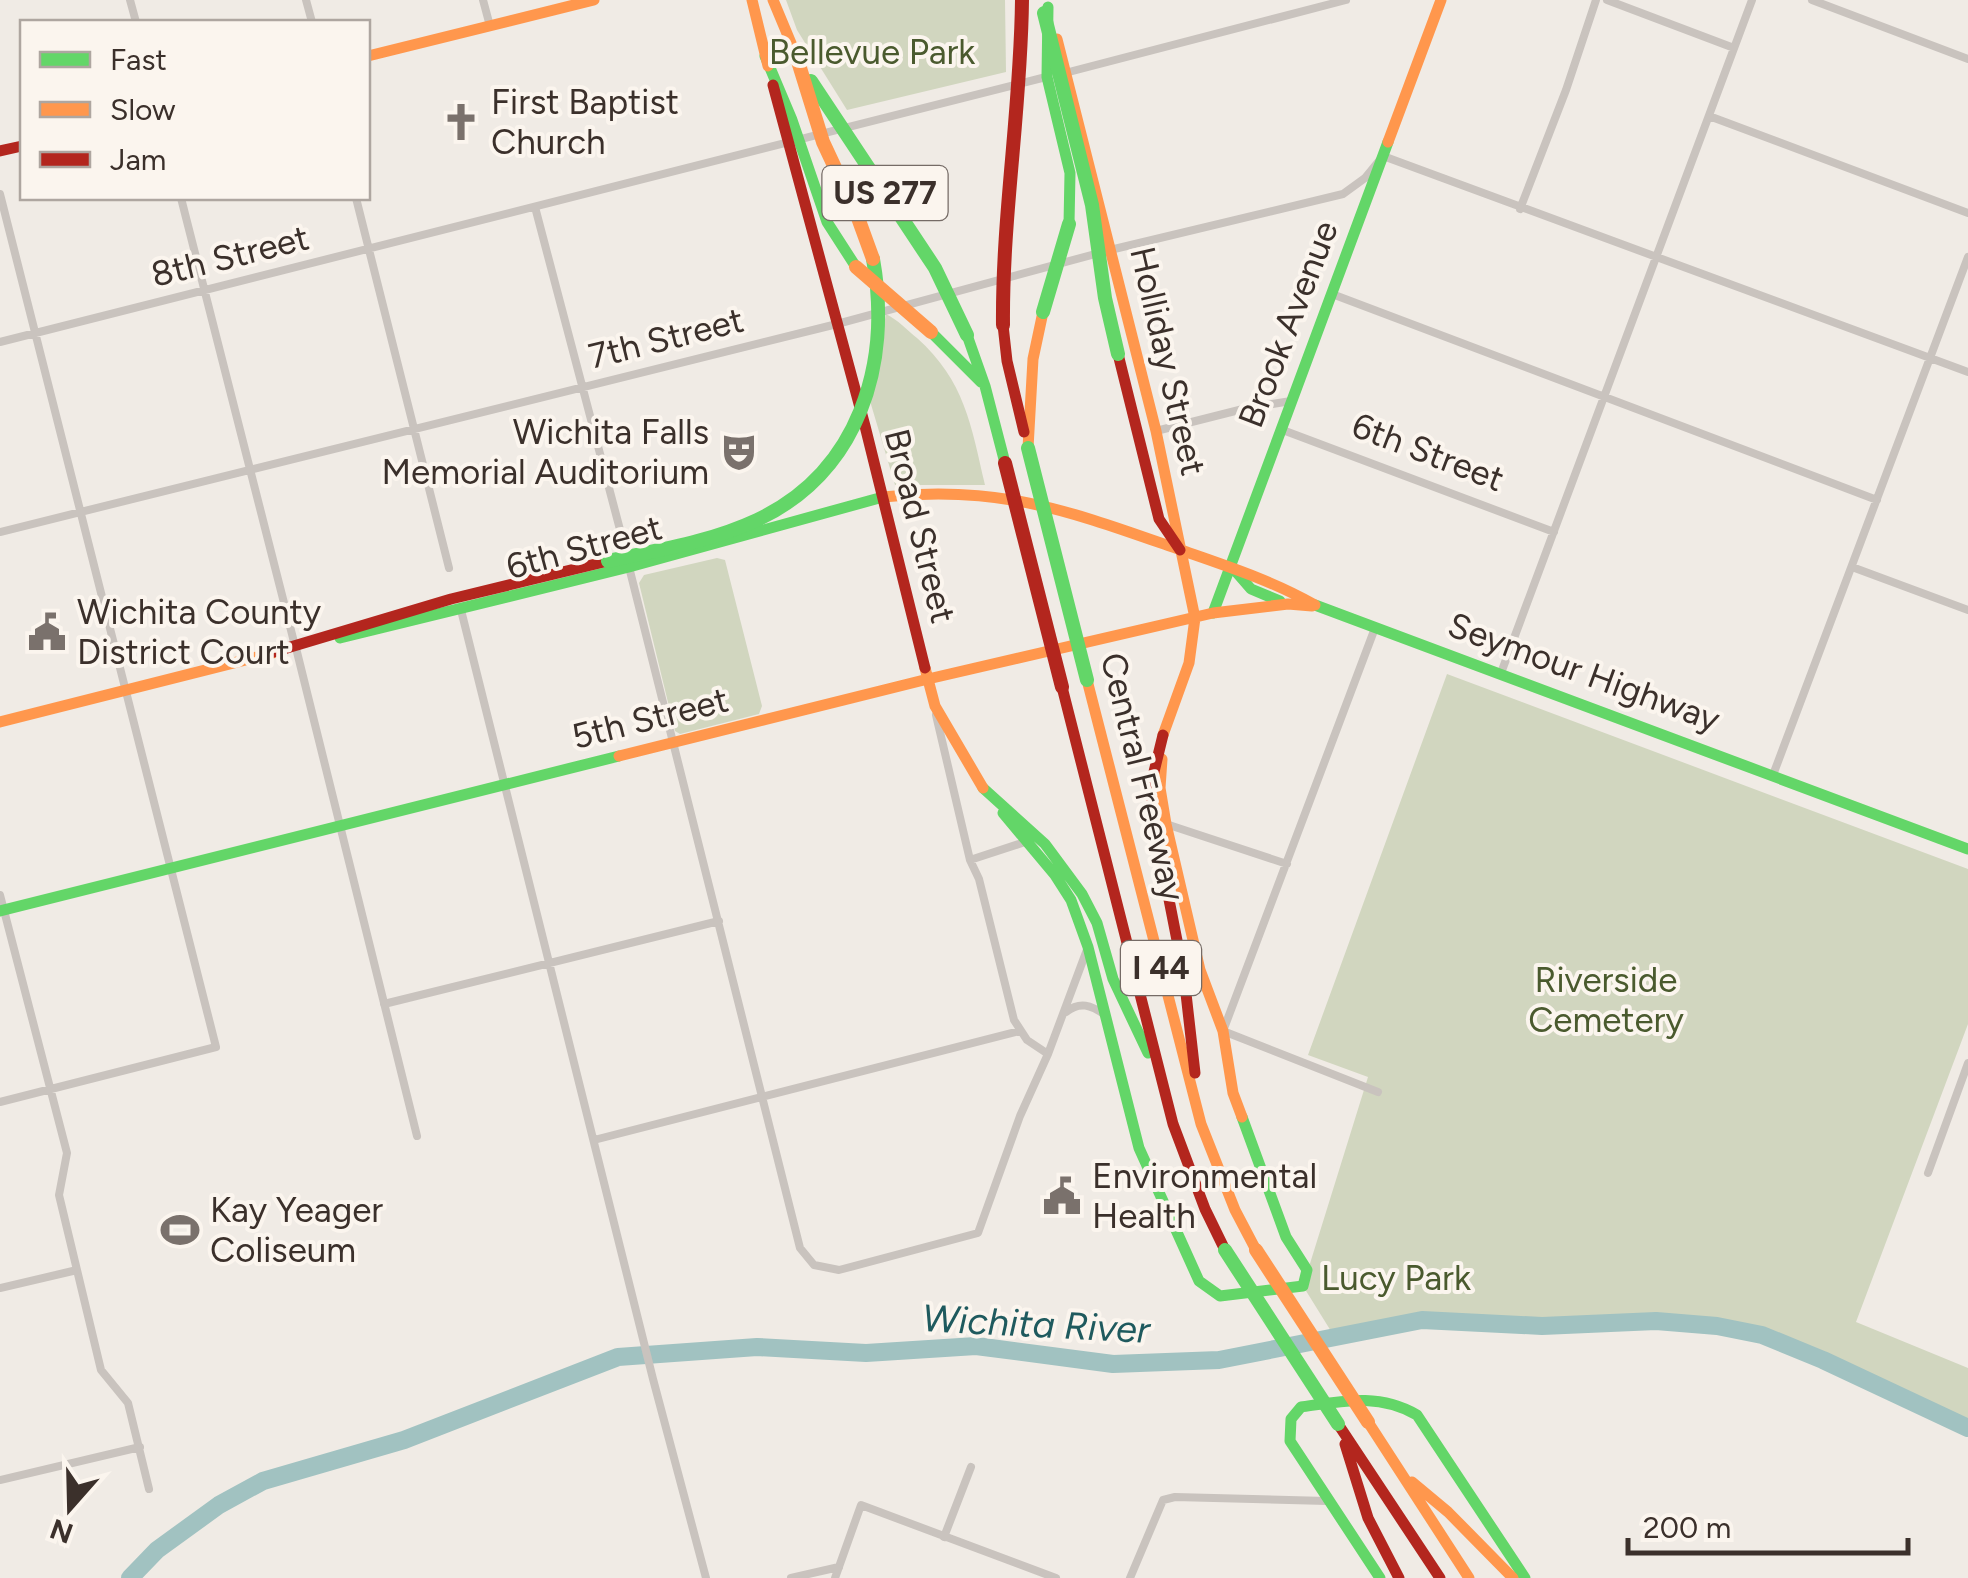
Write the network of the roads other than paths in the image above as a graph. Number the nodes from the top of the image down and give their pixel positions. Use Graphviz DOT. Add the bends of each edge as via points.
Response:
graph roads {
  1 [pos="483,0"];
  2 [pos="594,0"];
  3 [pos="752,0"];
  4 [pos="773,0"];
  5 [pos="1022,0"];
  6 [pos="1346,0"];
  7 [pos="1442,0"];
  8 [pos="1596,0"];
  9 [pos="1608,0"];
  10 [pos="1752,0"];
  11 [pos="1812,0"];
  12 [pos="1045,2"];
  13 [pos="1314,2"];
  14 [pos="490,26"];
  15 [pos="1734,48"];
  16 [pos="796,54"];
  17 [pos="370,56"];
  18 [pos="1968,58"];
  19 [pos="1066,72"];
  20 [pos="1047,77"];
  21 [pos="1709,116"];
  22 [pos="794,142"];
  23 [pos="1384,156"];
  24 [pos="0,194"];
  25 [pos="1344,194"];
  26 [pos="182,200"];
  27 [pos="357,200"];
  28 [pos="1367,200"];
  29 [pos="536,207"];
  30 [pos="1520,208"];
  31 [pos="1968,214"];
  32 [pos="369,249"];
  33 [pos="1110,250"];
  34 [pos="1656,256"];
  35 [pos="1968,256"];
  36 [pos="204,290"];
  37 [pos="1332,294"];
  38 [pos="837,324"];
  39 [pos="35,334"];
  40 [pos="0,342"];
  41 [pos="1930,358"];
  42 [pos="1968,372"];
  43 [pos="583,386"];
  44 [pos="986,386"];
  45 [pos="1604,397"];
  46 [pos="1291,401"];
  47 [pos="414,427"];
  48 [pos="1280,429"];
  49 [pos="1156,431"];
  50 [pos="1028,448"];
  51 [pos="248,470"];
  52 [pos="882,497"];
  53 [pos="1877,500"];
  54 [pos="80,513"];
  55 [pos="0,532"];
  56 [pos="1554,532"];
  57 [pos="624,541"];
  58 [pos="1180,550"];
  59 [pos="1231,566"];
  60 [pos="1852,566"];
  61 [pos="629,567"];
  62 [pos="449,568"];
  63 [pos="1288,604"];
  64 [pos="1318,606"];
  65 [pos="462,610"];
  66 [pos="1968,610"];
  67 [pos="1213,613"];
  68 [pos="1195,618"];
  69 [pos="1375,628"];
  70 [pos="295,647"];
  71 [pos="1189,668"];
  72 [pos="1501,672"];
  73 [pos="928,679"];
  74 [pos="127,690"];
  75 [pos="934,706"];
  76 [pos="0,722"];
  77 [pos="1163,735"];
  78 [pos="675,743"];
  79 [pos="1773,775"];
  80 [pos="506,784"];
  81 [pos="982,788"];
  82 [pos="1166,824"];
  83 [pos="338,827"];
  84 [pos="1028,841"];
  85 [pos="1968,849"];
  86 [pos="970,860"];
  87 [pos="1287,864"];
  88 [pos="172,868"];
  89 [pos="1,905"];
  90 [pos="719,920"];
  91 [pos="1088,948"];
  92 [pos="552,963"];
  93 [pos="384,1004"];
  94 [pos="1062,1015"];
  95 [pos="1105,1015"];
  96 [pos="1223,1031"];
  97 [pos="1019,1032"];
  98 [pos="1048,1054"];
  99 [pos="1968,1063"];
  100 [pos="1162,1082"];
  101 [pos="49,1090"];
  102 [pos="1378,1092"];
  103 [pos="762,1099"];
  104 [pos="0,1102"];
  105 [pos="1202,1124"];
  106 [pos="418,1136"];
  107 [pos="594,1140"];
  108 [pos="1928,1173"];
  109 [pos="77,1270"];
  110 [pos="0,1288"];
  111 [pos="1338,1424"];
  112 [pos="140,1447"];
  113 [pos="971,1467"];
  114 [pos="1400,1471"];
  115 [pos="0,1480"];
  116 [pos="149,1489"];
  117 [pos="1327,1501"];
  118 [pos="944,1536"];
  119 [pos="839,1567"];
  120 [pos="706,1578"];
  121 [pos="791,1578"];
  122 [pos="835,1578"];
  123 [pos="1056,1578"];
  124 [pos="1130,1578"];
  125 [pos="1380,1578"];
  126 [pos="1399,1578"];
  127 [pos="1440,1578"];
  128 [pos="1469,1578"];
  129 [pos="1513,1578"];
  130 [pos="1525,1578"];
  1 -- 14 [label="street"];
  2 -- 14 [label="main road"];
  3 -- 22 [label="main road"];
  4 -- 16 [label="main road, US 277"];
  5 -- 50 [label="main road, Central Freeway, bridge" via="1021,76 1002,252 1007,361"];
  6 -- 13 [label="street, 8th Street"];
  7 -- 23 [label="main road, Brook Avenue"];
  8 -- 30 [label="street"];
  9 -- 15 [label="street"];
  10 -- 15 [label="street"];
  11 -- 18 [label="street"];
  12 -- 19 [label="main road, Holliday Street"];
  12 -- 20 [label="main road"];
  12 -- 58 [label="main road, bridge" via="1158,519"];
  13 -- 19 [label="street, 8th Street"];
  14 -- 17 [label="main road"];
  15 -- 21 [label="street"];
  16 -- 44 [label="main road, Central Freeway / US 277, bridge" via="935,268"];
  16 -- 70 [label="main road, bridge" via="822,140 864,231 880,302 868,398 828,465 801,493 740,527 452,598"];
  19 -- 20 [label="street, 8th Street"];
  19 -- 33 [label="main road, Holliday Street"];
  20 -- 22 [label="street, 8th Street"];
  20 -- 50 [label="main road, bridge" via="1070,173 1069,224 1032,358"];
  21 -- 31 [label="street"];
  21 -- 34 [label="street"];
  22 -- 29 [label="street, 8th Street"];
  22 -- 38 [label="main road, Broad Street"];
  22 -- 44 [label="main road, bridge" via="835,242"];
  23 -- 25 [label="street, 7th Street"];
  23 -- 28 [label="main road, Brook Avenue"];
  23 -- 30 [label="street"];
  24 -- 39 [label="street"];
  25 -- 28 [label="street, 7th Street"];
  25 -- 33 [label="street, 7th Street"];
  26 -- 36 [label="street"];
  27 -- 32 [label="street"];
  28 -- 37 [label="main road, Brook Avenue"];
  29 -- 32 [label="street, 8th Street"];
  29 -- 43 [label="street"];
  30 -- 34 [label="street"];
  32 -- 36 [label="street, 8th Street"];
  32 -- 47 [label="street"];
  33 -- 38 [label="street, 7th Street"];
  33 -- 49 [label="main road, Holliday Street"];
  34 -- 41 [label="street"];
  34 -- 45 [label="street"];
  35 -- 41 [label="street"];
  36 -- 39 [label="street, 8th Street"];
  36 -- 51 [label="street"];
  37 -- 45 [label="street"];
  37 -- 46 [label="main road, Brook Avenue"];
  38 -- 43 [label="street, 7th Street"];
  38 -- 52 [label="main road, Broad Street"];
  39 -- 40 [label="street, 8th Street"];
  39 -- 54 [label="street"];
  41 -- 42 [label="street"];
  41 -- 53 [label="street"];
  43 -- 47 [label="street, 7th Street"];
  43 -- 57 [label="street"];
  44 -- 100 [label="main road, Central Freeway / I 44, bridge"];
  45 -- 53 [label="street"];
  45 -- 56 [label="street"];
  46 -- 48 [label="main road, Brook Avenue"];
  46 -- 49 [label="street"];
  47 -- 51 [label="street, 7th Street"];
  47 -- 62 [label="street"];
  48 -- 56 [label="street, 6th Street"];
  48 -- 59 [label="main road, Brook Avenue"];
  49 -- 58 [label="main road, Holliday Street"];
  50 -- 105 [label="main road, Central Freeway / I 44, bridge"];
  51 -- 54 [label="street, 7th Street"];
  51 -- 70 [label="street"];
  52 -- 58 [label="main road, 6th Street" via="950,490 1022,498"];
  52 -- 61 [label="main road, 6th Street"];
  52 -- 73 [label="main road, Broad Street"];
  53 -- 60 [label="street"];
  54 -- 55 [label="street, 7th Street"];
  54 -- 74 [label="street"];
  56 -- 72 [label="street"];
  58 -- 59 [label="main road, Seymour Highway"];
  58 -- 68 [label="main road, Holliday Street"];
  59 -- 63 [label="main road" via="1242,584"];
  59 -- 64 [label="main road, Seymour Highway"];
  59 -- 67 [label="main road, Brook Avenue"];
  60 -- 66 [label="street"];
  60 -- 79 [label="street"];
  61 -- 65 [label="main road, 6th Street"];
  61 -- 78 [label="street"];
  63 -- 64 [label="main road, 5th Street"];
  63 -- 67 [label="main road, 5th Street"];
  64 -- 69 [label="main road, Seymour Highway"];
  65 -- 70 [label="main road, 6th Street"];
  65 -- 80 [label="street"];
  67 -- 68 [label="main road, 5th Street"];
  67 -- 71 [label="main road, Brook Avenue"];
  68 -- 71 [label="main road, Holliday Street"];
  68 -- 73 [label="main road, 5th Street"];
  69 -- 72 [label="main road, Seymour Highway"];
  69 -- 87 [label="street"];
  70 -- 74 [label="main road"];
  70 -- 83 [label="street"];
  71 -- 77 [label="main road, Holliday Street"];
  72 -- 79 [label="main road, Seymour Highway"];
  73 -- 75 [label="main road, Broad Street"];
  73 -- 78 [label="main road, 5th Street"];
  74 -- 76 [label="main road"];
  74 -- 88 [label="street"];
  75 -- 81 [label="main road"];
  75 -- 86 [label="street, Broad Street"];
  77 -- 82 [label="main road, Central Freeway"];
  77 -- 105 [label="main road" via="1152,812 1184,976"];
  78 -- 80 [label="main road, 5th Street"];
  78 -- 90 [label="street"];
  79 -- 85 [label="main road, Seymour Highway"];
  80 -- 83 [label="main road, 5th Street"];
  80 -- 92 [label="street"];
  81 -- 84 [label="main road, Central Freeway"];
  81 -- 100 [label="main road" via="1046,844 1082,894"];
  82 -- 87 [label="street"];
  82 -- 96 [label="main road, Central Freeway" via="1200,970"];
  83 -- 88 [label="main road, 5th Street"];
  83 -- 93 [label="street"];
  84 -- 86 [label="street"];
  84 -- 91 [label="main road, Central Freeway" via="1071,900"];
  86 -- 97 [label="street, Broad Street"];
  87 -- 96 [label="street"];
  88 -- 89 [label="main road, 5th Street"];
  88 -- 101 [label="street" via="216,1047"];
  89 -- 101 [label="street"];
  90 -- 92 [label="street"];
  90 -- 103 [label="street"];
  91 -- 94 [label="street"];
  91 -- 95 [label="main road, Central Freeway"];
  92 -- 93 [label="street"];
  92 -- 107 [label="street"];
  93 -- 106 [label="street"];
  94 -- 95 [label="street" via="1087,1004"];
  94 -- 98 [label="street"];
  95 -- 96 [label="main road, Central Freeway" via="1139,1148 1198,1281 1220,1296 1303,1286 1307,1270 1286,1237 1233,1092"];
  96 -- 102 [label="street"];
  97 -- 98 [label="street"];
  97 -- 103 [label="street"];
  98 -- 103 [label="street" via="978,1233 839,1270 825,1270 800,1248"];
  99 -- 108 [label="street"];
  100 -- 111 [label="main road, Central Freeway / I 44, bridge" via="1190,1172 1225,1250"];
  101 -- 104 [label="street"];
  101 -- 109 [label="street" via="67,1153 59,1195"];
  103 -- 107 [label="street"];
  105 -- 114 [label="main road, Central Freeway / I 44, bridge" via="1256,1250"];
  107 -- 120 [label="street"];
  109 -- 110 [label="street"];
  109 -- 112 [label="street" via="101,1370 128,1403"];
  111 -- 126 [label="main road" via="1368,1518"];
  111 -- 127 [label="main road, Central Freeway / I 44"];
  112 -- 115 [label="street"];
  112 -- 116 [label="street"];
  113 -- 118 [label="street"];
  114 -- 128 [label="main road, Central Freeway / I 44"];
  114 -- 129 [label="main road"];
  117 -- 124 [label="street" via="1163,1500"];
  117 -- 125 [label="main road"];
  117 -- 130 [label="main road" via="1290,1441 1291,1419 1301,1407 1382,1398 1400,1404 1432,1435"];
  118 -- 119 [label="street" via="861,1505"];
  118 -- 123 [label="street"];
  119 -- 121 [label="street"];
  119 -- 122 [label="street"];
}
